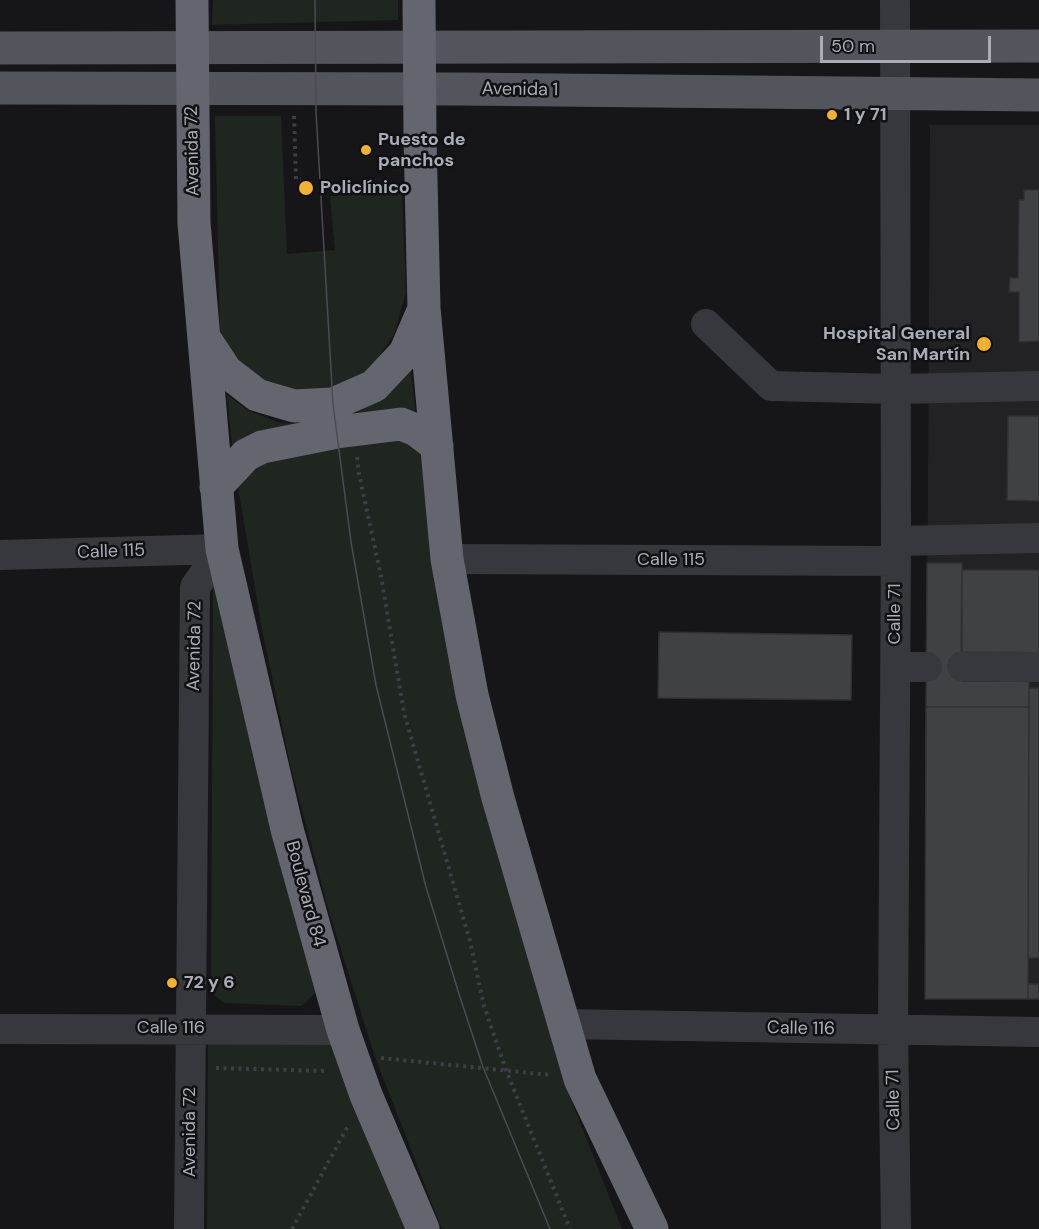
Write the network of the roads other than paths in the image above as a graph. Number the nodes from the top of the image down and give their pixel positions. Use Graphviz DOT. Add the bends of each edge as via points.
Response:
graph roads {
  1 [pos="192,0"];
  2 [pos="420,0"];
  3 [pos="895,0"];
  4 [pos="895,46"];
  5 [pos="1039,46"];
  6 [pos="192,47"];
  7 [pos="419,47"];
  8 [pos="0,48"];
  9 [pos="0,88"];
  10 [pos="192,89"];
  11 [pos="420,89"];
  12 [pos="894,94"];
  13 [pos="1039,95"];
  14 [pos="424,308"];
  15 [pos="706,324"];
  16 [pos="204,338"];
  17 [pos="1039,386"];
  18 [pos="896,389"];
  19 [pos="437,446"];
  20 [pos="216,487"];
  21 [pos="1039,538"];
  22 [pos="222,549"];
  23 [pos="896,551"];
  24 [pos="0,555"];
  25 [pos="447,559"];
  26 [pos="962,666"];
  27 [pos="895,667"];
  28 [pos="927,667"];
  29 [pos="1039,667"];
  30 [pos="563,1024"];
  31 [pos="190,1028"];
  32 [pos="0,1029"];
  33 [pos="343,1030"];
  34 [pos="893,1030"];
  35 [pos="1039,1032"];
  36 [pos="189,1229"];
  37 [pos="423,1229"];
  38 [pos="652,1229"];
  39 [pos="896,1229"];
  1 -- 6 [label="highway, Avenida 72"];
  2 -- 7 [label="highway"];
  3 -- 4 [label="street, Calle 71"];
  4 -- 5 [label="main road"];
  4 -- 7 [label="main road"];
  4 -- 12 [label="street, Calle 71"];
  6 -- 7 [label="main road"];
  6 -- 8 [label="main road"];
  6 -- 10 [label="highway, Avenida 72"];
  7 -- 11 [label="highway"];
  9 -- 10 [label="main road, Avenida 1"];
  10 -- 11 [label="main road, Avenida 1"];
  10 -- 16 [label="highway, Avenida 72" via="194,223"];
  11 -- 12 [label="main road, Avenida 1"];
  11 -- 14 [label="highway"];
  12 -- 13 [label="main road, Avenida 1"];
  12 -- 18 [label="street, Calle 71"];
  14 -- 16 [label="highway" via="405,353 374,386 333,404 294,406 257,395 225,371"];
  14 -- 19 [label="highway"];
  15 -- 18 [label="street" via="771,386"];
  16 -- 20 [label="highway, Avenida 72"];
  17 -- 18 [label="street"];
  18 -- 23 [label="street, Calle 71"];
  19 -- 20 [label="highway" via="401,424 355,429 262,447 246,455"];
  19 -- 25 [label="highway"];
  20 -- 22 [label="highway, Avenida 72"];
  21 -- 23 [label="street, Calle 115"];
  22 -- 24 [label="street, Calle 115"];
  22 -- 31 [label="street, Avenida 72" via="195,587"];
  22 -- 33 [label="highway, Boulevard 84" via="287,829"];
  23 -- 25 [label="street, Calle 115"];
  23 -- 27 [label="street, Calle 71"];
  25 -- 30 [label="highway" via="472,695"];
  26 -- 29 [label="street"];
  27 -- 28 [label="street"];
  27 -- 34 [label="street, Calle 71"];
  30 -- 34 [label="street, Calle 116"];
  30 -- 38 [label="highway" via="584,1087"];
  31 -- 32 [label="street, Calle 116"];
  31 -- 33 [label="street, Calle 116"];
  31 -- 36 [label="street, Avenida 72"];
  33 -- 37 [label="highway, Boulevard 84"];
  34 -- 35 [label="street, Calle 116"];
  34 -- 39 [label="street, Calle 71"];
}
